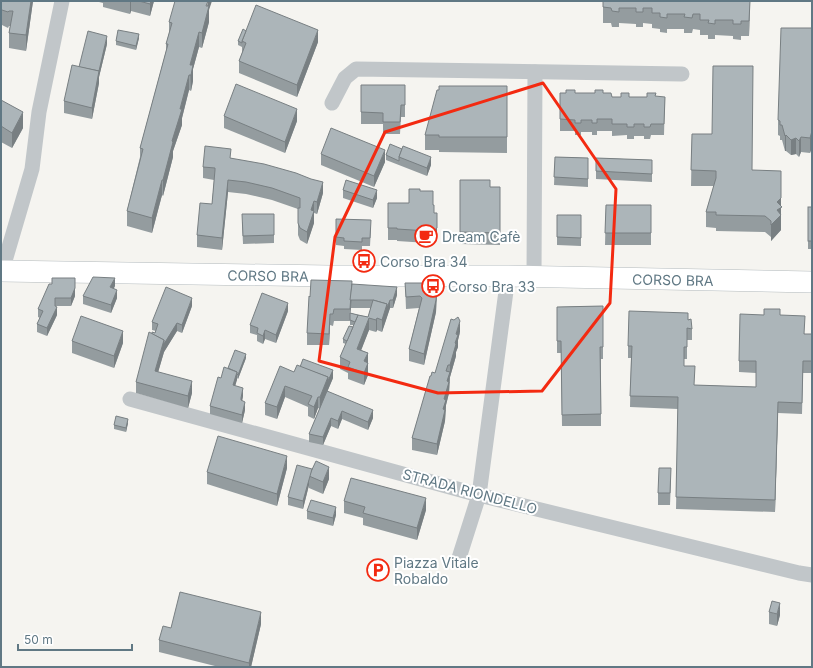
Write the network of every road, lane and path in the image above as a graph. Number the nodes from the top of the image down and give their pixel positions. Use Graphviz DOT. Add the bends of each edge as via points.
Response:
graph roads {
  1 [pos="62,1"];
  2 [pos="535,72"];
  3 [pos="682,74"];
  4 [pos="332,103"];
  5 [pos="2,271"];
  6 [pos="508,276"];
  7 [pos="534,277"];
  8 [pos="812,282"];
  9 [pos="130,399"];
  10 [pos="479,495"];
  11 [pos="459,558"];
  12 [pos="812,575"];
  1 -- 5 [label="street, CORSO BRA" via="39,112 32,169"];
  2 -- 3 [label="street"];
  2 -- 4 [label="street" via="356,69 345,78"];
  2 -- 7 [label="street"];
  5 -- 6 [label="street, CORSO BRA"];
  6 -- 7 [label="street, CORSO BRA"];
  6 -- 10 [label="street"];
  7 -- 8 [label="street, CORSO BRA"];
  9 -- 10 [label="street, STRADA RIONDELLO"];
  10 -- 11 [label="street"];
  10 -- 12 [label="street, STRADA RIONDELLO"];
}
